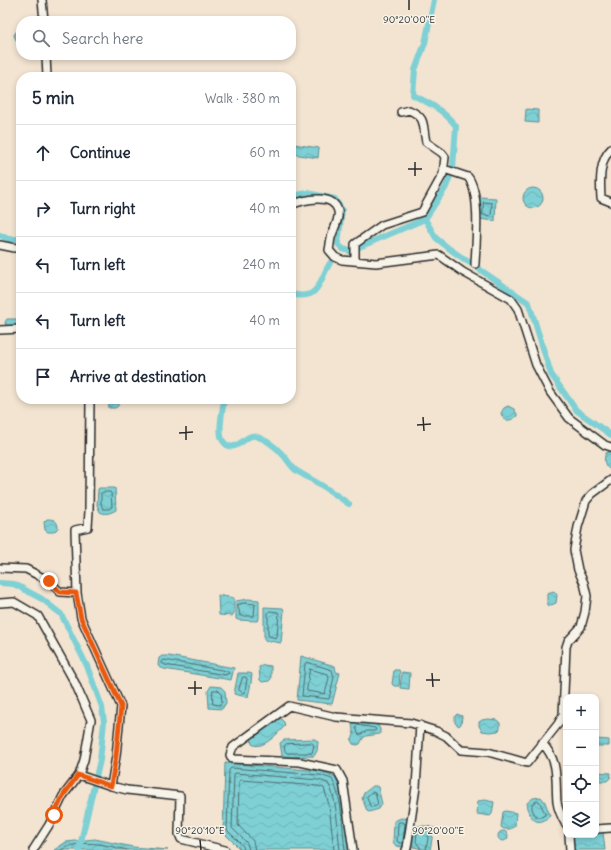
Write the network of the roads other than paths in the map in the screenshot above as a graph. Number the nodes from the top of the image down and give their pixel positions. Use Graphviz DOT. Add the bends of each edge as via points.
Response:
graph roads {
  1 [pos="42,0"];
  2 [pos="44,16"];
  3 [pos="46,60"];
  4 [pos="47,72"];
  5 [pos="401,112"];
  6 [pos="611,149"];
  7 [pos="444,169"];
  8 [pos="611,202"];
  9 [pos="296,203"];
  10 [pos="0,245"];
  11 [pos="16,248"];
  12 [pos="355,261"];
  13 [pos="475,264"];
  14 [pos="16,329"];
  15 [pos="0,330"];
  16 [pos="90,404"];
  17 [pos="611,448"];
  18 [pos="611,480"];
  19 [pos="0,568"];
  20 [pos="76,593"];
  21 [pos="0,603"];
  22 [pos="420,725"];
  23 [pos="542,743"];
  24 [pos="78,775"];
  25 [pos="111,786"];
  26 [pos="563,819"];
  27 [pos="599,828"];
  28 [pos="611,828"];
  29 [pos="569,838"];
  30 [pos="33,850"];
  31 [pos="225,850"];
  32 [pos="353,850"];
  33 [pos="406,850"];
  34 [pos="570,850"];
  1 -- 2 [label="street"];
  3 -- 4 [label="street"];
  5 -- 7 [label="street" via="409,110 419,114 426,142 445,158"];
  6 -- 8 [label="street" via="607,153 600,184 601,198"];
  7 -- 12 [label="street" via="422,212 382,225 355,244"];
  7 -- 13 [label="street" via="468,177 473,184 476,223"];
  9 -- 12 [label="street" via="315,199 333,203 338,211 330,240 330,250 335,257"];
  10 -- 11 [label="street"];
  12 -- 17 [label="street" via="376,263 439,254 463,272 511,299 518,309 536,365 550,392 569,418"];
  14 -- 15 [label="street"];
  16 -- 20 [label="street" via="90,511 88,527 75,530"];
  18 -- 23 [label="street" via="586,501 578,527 574,550 587,596 585,612 581,626 566,647 563,715"];
  19 -- 20 [label="street" via="26,569 49,581 60,592"];
  20 -- 25 [label="street" via="81,618 121,706"];
  21 -- 24 [label="street" via="14,602 38,616 75,683 91,720 84,760"];
  22 -- 23 [label="street" via="441,734 461,750 488,752 527,763"];
  22 -- 32 [label="street" via="336,718 288,706 233,747 230,755 232,759 300,762 337,770 343,781"];
  22 -- 33 [label="street" via="415,792"];
  23 -- 26 [label="street" via="554,761 558,803"];
  24 -- 25 [label="street"];
  24 -- 30 [label="street" via="63,796"];
  25 -- 31 [label="street" via="180,796 181,839"];
  27 -- 28 [label="street"];
  29 -- 34 [label="street"];
}
